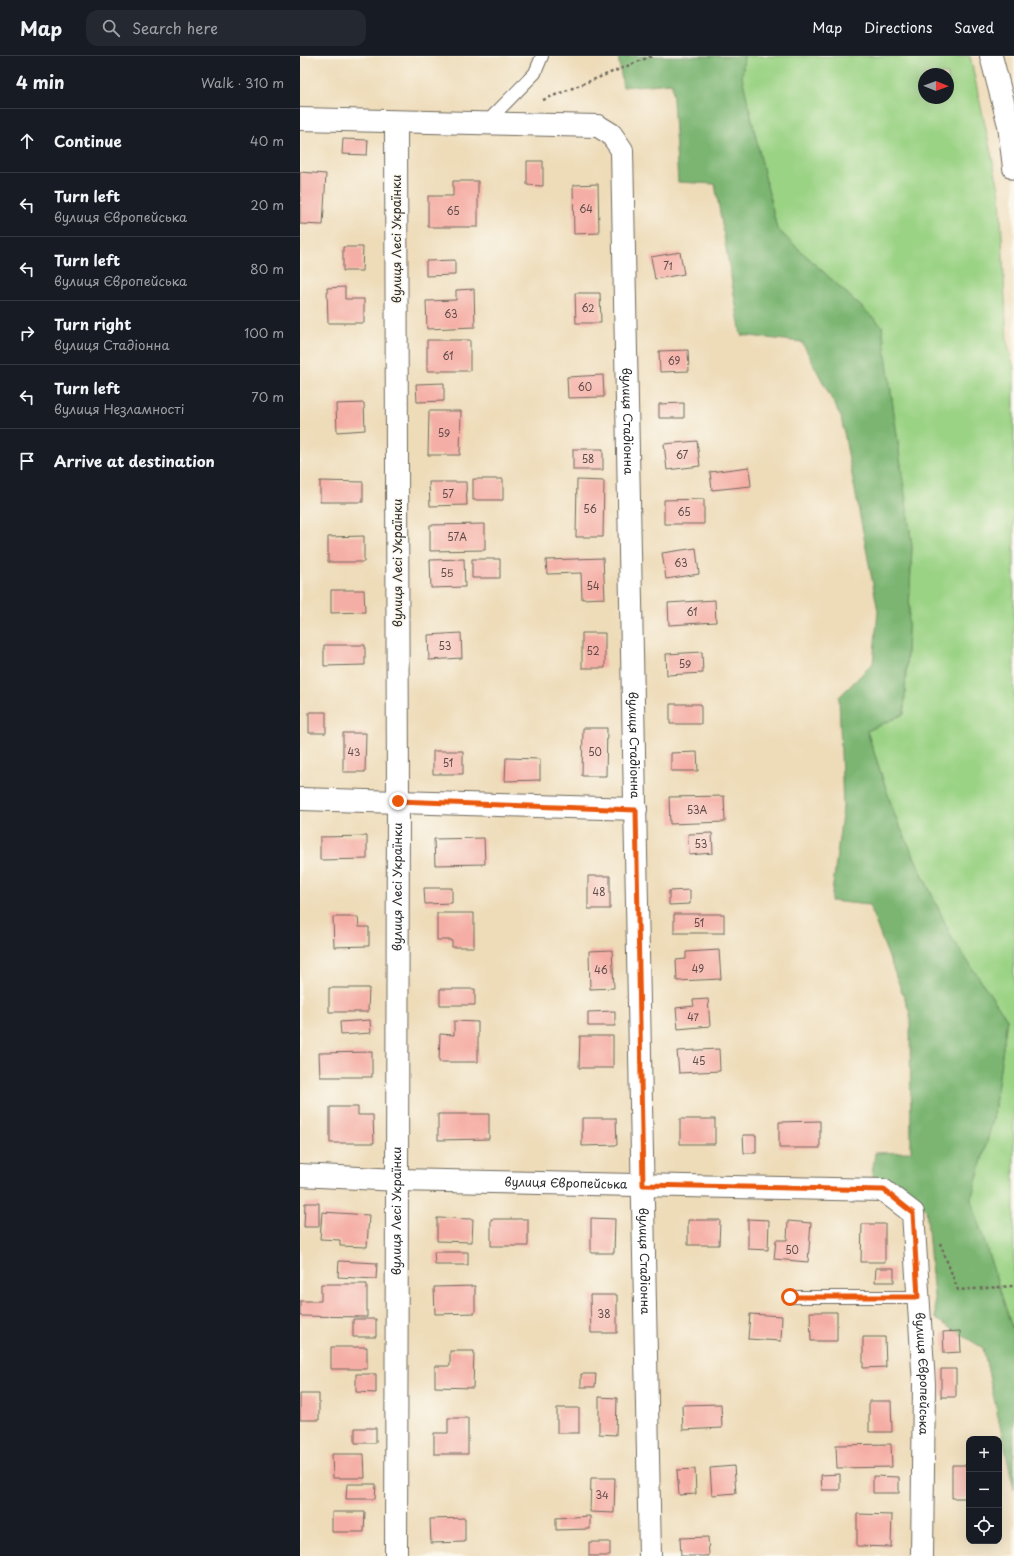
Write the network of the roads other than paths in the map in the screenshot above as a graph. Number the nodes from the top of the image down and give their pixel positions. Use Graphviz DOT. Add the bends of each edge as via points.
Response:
graph roads {
  1 [pos="542,56"];
  2 [pos="991,56"];
  3 [pos="300,119"];
  4 [pos="396,122"];
  5 [pos="485,124"];
  6 [pos="1012,125"];
  7 [pos="1014,168"];
  8 [pos="300,799"];
  9 [pos="398,801"];
  10 [pos="636,810"];
  11 [pos="300,1175"];
  12 [pos="398,1180"];
  13 [pos="643,1185"];
  14 [pos="790,1297"];
  15 [pos="918,1297"];
  16 [pos="396,1556"];
  17 [pos="650,1556"];
  18 [pos="922,1556"];
  1 -- 5 [label="lane" via="535,73"];
  2 -- 6 [label="street"];
  3 -- 4 [label="street"];
  4 -- 5 [label="street"];
  4 -- 9 [label="street, вулиця Лесі Українки"];
  5 -- 10 [label="street, вулиця Стадіонна" via="598,126 611,134 622,150"];
  6 -- 7 [label="street"];
  8 -- 9 [label="street"];
  9 -- 10 [label="street"];
  9 -- 12 [label="street, вулиця Лесі Українки"];
  10 -- 13 [label="street, вулиця Стадіонна"];
  11 -- 12 [label="street, вулиця Європейська"];
  12 -- 13 [label="street, вулиця Європейська"];
  12 -- 16 [label="street, вулиця Лесі Українки"];
  13 -- 15 [label="street, вулиця Європейська" via="884,1190 913,1213"];
  13 -- 17 [label="street, вулиця Стадіонна"];
  14 -- 15 [label="lane"];
  15 -- 18 [label="street, вулиця Європейська" via="924,1384"];
}
